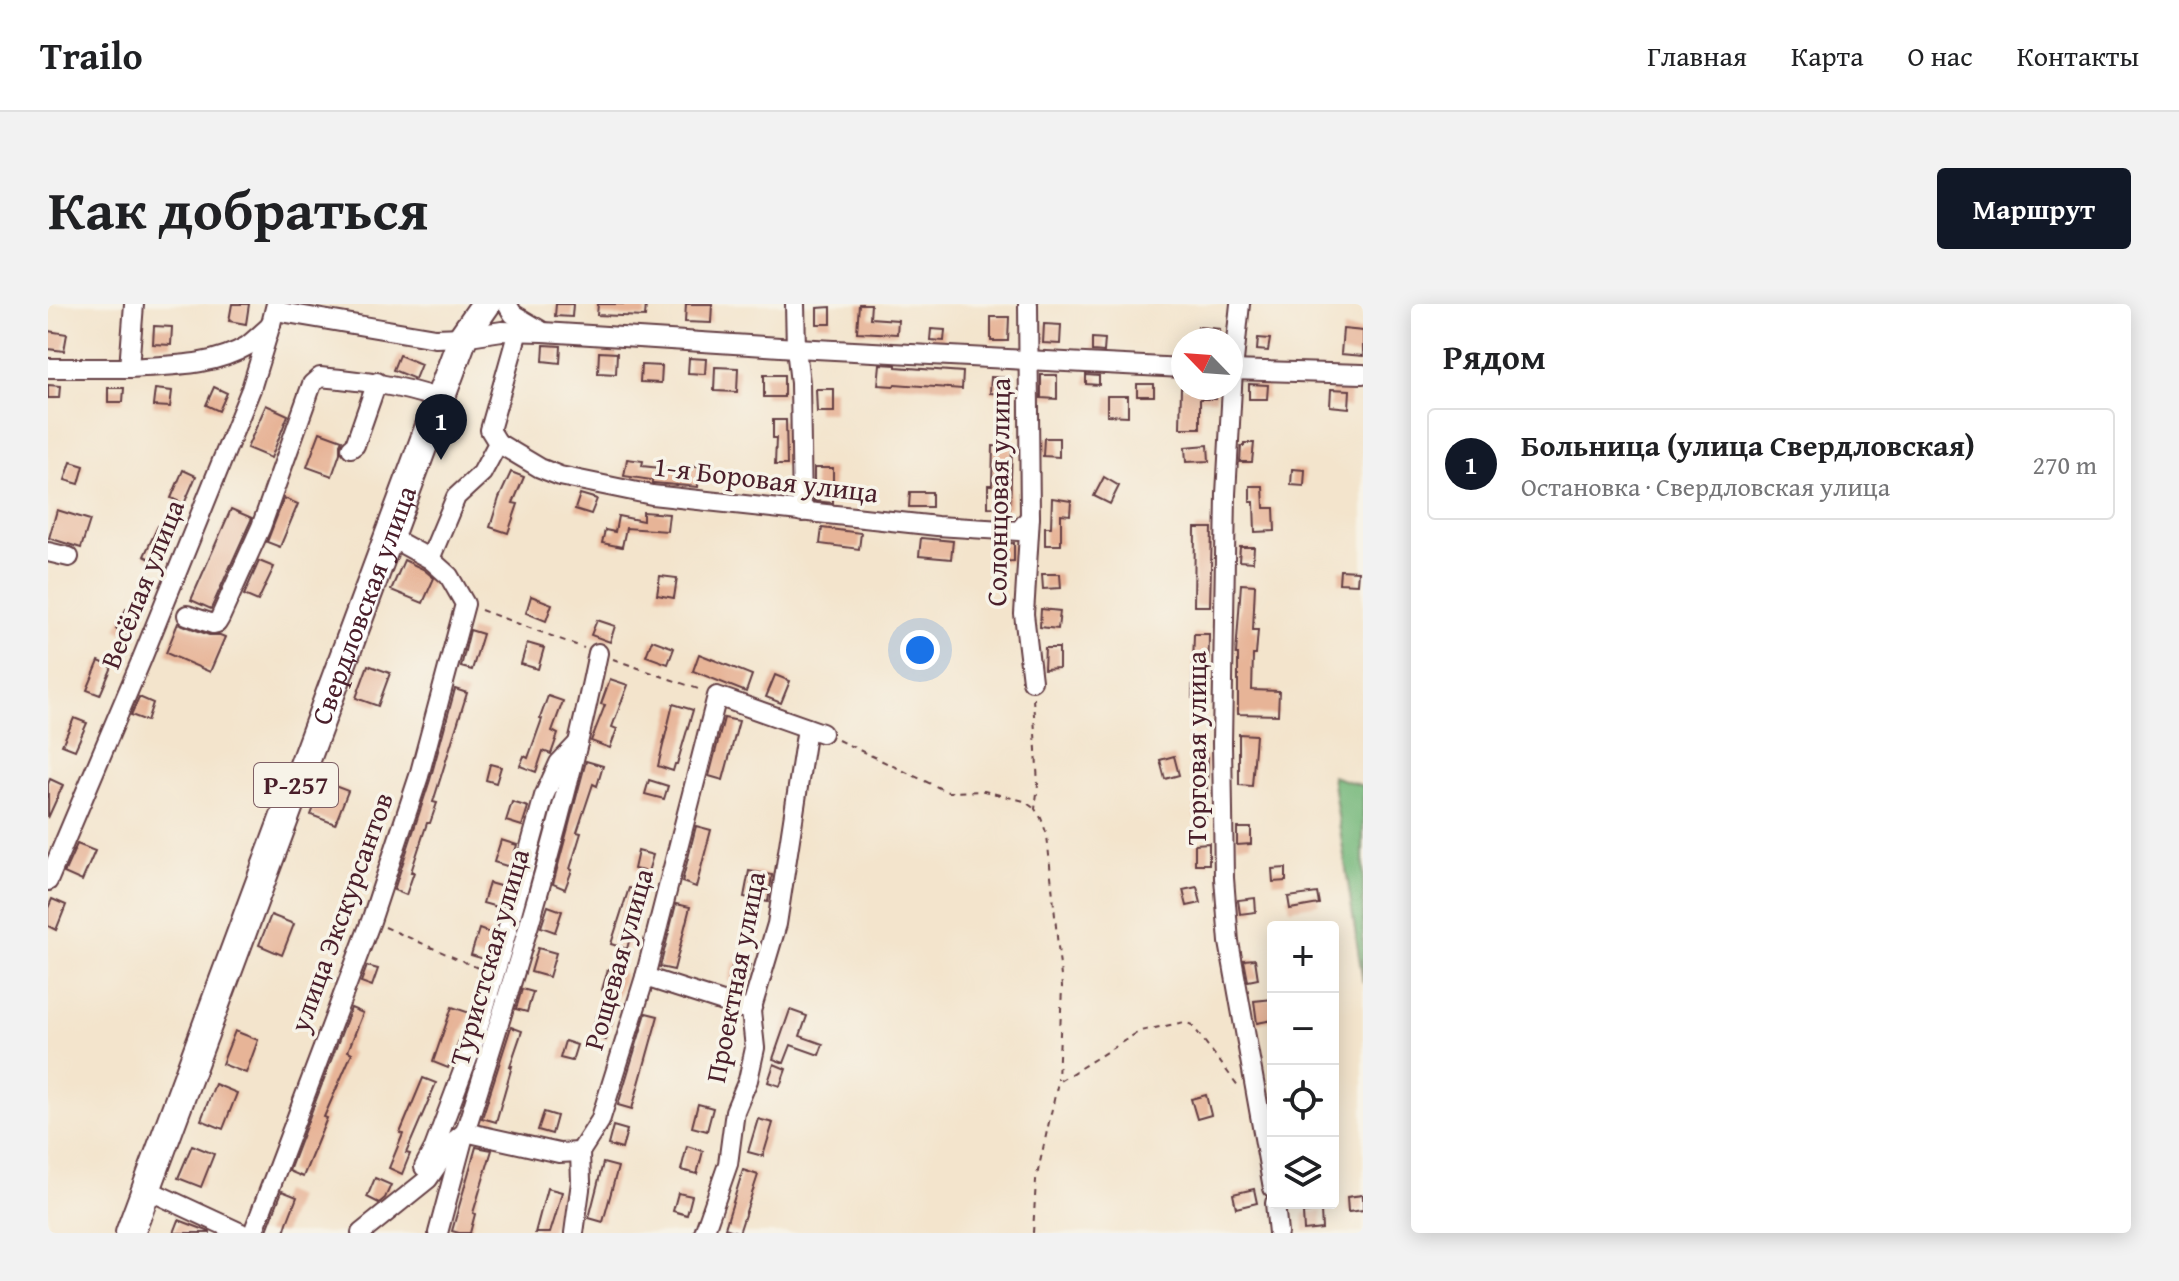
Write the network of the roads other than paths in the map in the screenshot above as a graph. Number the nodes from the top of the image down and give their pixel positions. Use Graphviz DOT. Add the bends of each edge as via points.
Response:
graph roads {
  1 [pos="134,304"];
  2 [pos="464,304"];
  3 [pos="486,304"];
  4 [pos="507,304"];
  5 [pos="795,304"];
  6 [pos="1028,304"];
  7 [pos="1240,304"];
  8 [pos="274,313"];
  9 [pos="1237,328"];
  10 [pos="518,331"];
  11 [pos="543,332"];
  12 [pos="463,337"];
  13 [pos="796,348"];
  14 [pos="1028,360"];
  15 [pos="1171,367"];
  16 [pos="48,368"];
  17 [pos="129,368"];
  18 [pos="1243,370"];
  19 [pos="1363,374"];
  20 [pos="377,382"];
  21 [pos="439,399"];
  22 [pos="1231,400"];
  23 [pos="498,443"];
  24 [pos="351,448"];
  25 [pos="802,512"];
  26 [pos="1030,517"];
  27 [pos="388,536"];
  28 [pos="48,552"];
  29 [pos="69,557"];
  30 [pos="430,559"];
  31 [pos="187,615"];
  32 [pos="598,653"];
  33 [pos="1032,681"];
  34 [pos="815,730"];
  35 [pos="580,741"];
  36 [pos="48,881"];
  37 [pos="645,977"];
  38 [pos="751,1011"];
  39 [pos="465,1132"];
  40 [pos="580,1152"];
  41 [pos="1267,1154"];
  42 [pos="146,1189"];
  43 [pos="410,1194"];
  44 [pos="1276,1209"];
  45 [pos="577,1230"];
  46 [pos="130,1233"];
  47 [pos="241,1233"];
  48 [pos="253,1233"];
  49 [pos="361,1233"];
  50 [pos="438,1233"];
  51 [pos="704,1233"];
  52 [pos="1278,1233"];
  1 -- 17 [label="street"];
  2 -- 12 [label="highway, Свердловская улица / Р-257"];
  3 -- 12 [label="highway, Свердловская улица"];
  4 -- 11 [label="street" via="513,314"];
  5 -- 13 [label="street"];
  6 -- 14 [label="street, Солонцовая улица"];
  7 -- 9 [label="street, Торговая улица"];
  8 -- 12 [label="street" via="435,338"];
  8 -- 17 [label="street" via="249,345 223,357"];
  8 -- 36 [label="street, Весёлая улица" via="251,389"];
  10 -- 11 [label="street"];
  10 -- 12 [label="street"];
  10 -- 23 [label="street" via="490,430"];
  11 -- 13 [label="street"];
  12 -- 21 [label="highway, Свердловская улица / Р-257"];
  13 -- 14 [label="street"];
  13 -- 25 [label="street"];
  14 -- 15 [label="street"];
  14 -- 26 [label="street, Солонцовая улица"];
  16 -- 17 [label="street"];
  18 -- 19 [label="street"];
  20 -- 21 [label="street"];
  20 -- 24 [label="street"];
  20 -- 31 [label="street" via="320,377 312,384 261,527 220,618 213,624"];
  21 -- 27 [label="highway, Свердловская улица / Р-257"];
  22 -- 41 [label="street, Торговая улица" via="1224,878 1229,942"];
  23 -- 25 [label="street, 1-я Боровая улица" via="560,476 652,495"];
  23 -- 30 [label="street" via="482,473 456,497"];
  25 -- 26 [label="street, 1-я Боровая улица" via="1019,531"];
  26 -- 33 [label="street, Солонцовая улица" via="1024,614"];
  27 -- 30 [label="street"];
  27 -- 42 [label="highway, Свердловская улица / Р-257"];
  28 -- 29 [label="street"];
  30 -- 48 [label="street, улица Экскурсантов" via="449,576 465,604 419,776 371,921"];
  32 -- 35 [label="street, Туристская улица"];
  34 -- 37 [label="street, Рощевая улица" via="717,696"];
  34 -- 38 [label="street, Проектная улица" via="777,924"];
  35 -- 39 [label="street, Туристская улица"];
  35 -- 43 [label="street" via="559,763 544,796 475,1039 434,1148"];
  37 -- 38 [label="street"];
  37 -- 40 [label="street, Рощевая улица" via="600,1121"];
  38 -- 51 [label="street, Проектная улица" via="755,1048 735,1111 728,1164"];
  39 -- 40 [label="street" via="559,1153"];
  39 -- 43 [label="street, Туристская улица"];
  39 -- 50 [label="street"];
  40 -- 45 [label="street"];
  42 -- 46 [label="highway, Свердловская улица / Р-257"];
  42 -- 47 [label="street"];
  43 -- 49 [label="street, Туристская улица"];
  44 -- 52 [label="street"];
}
